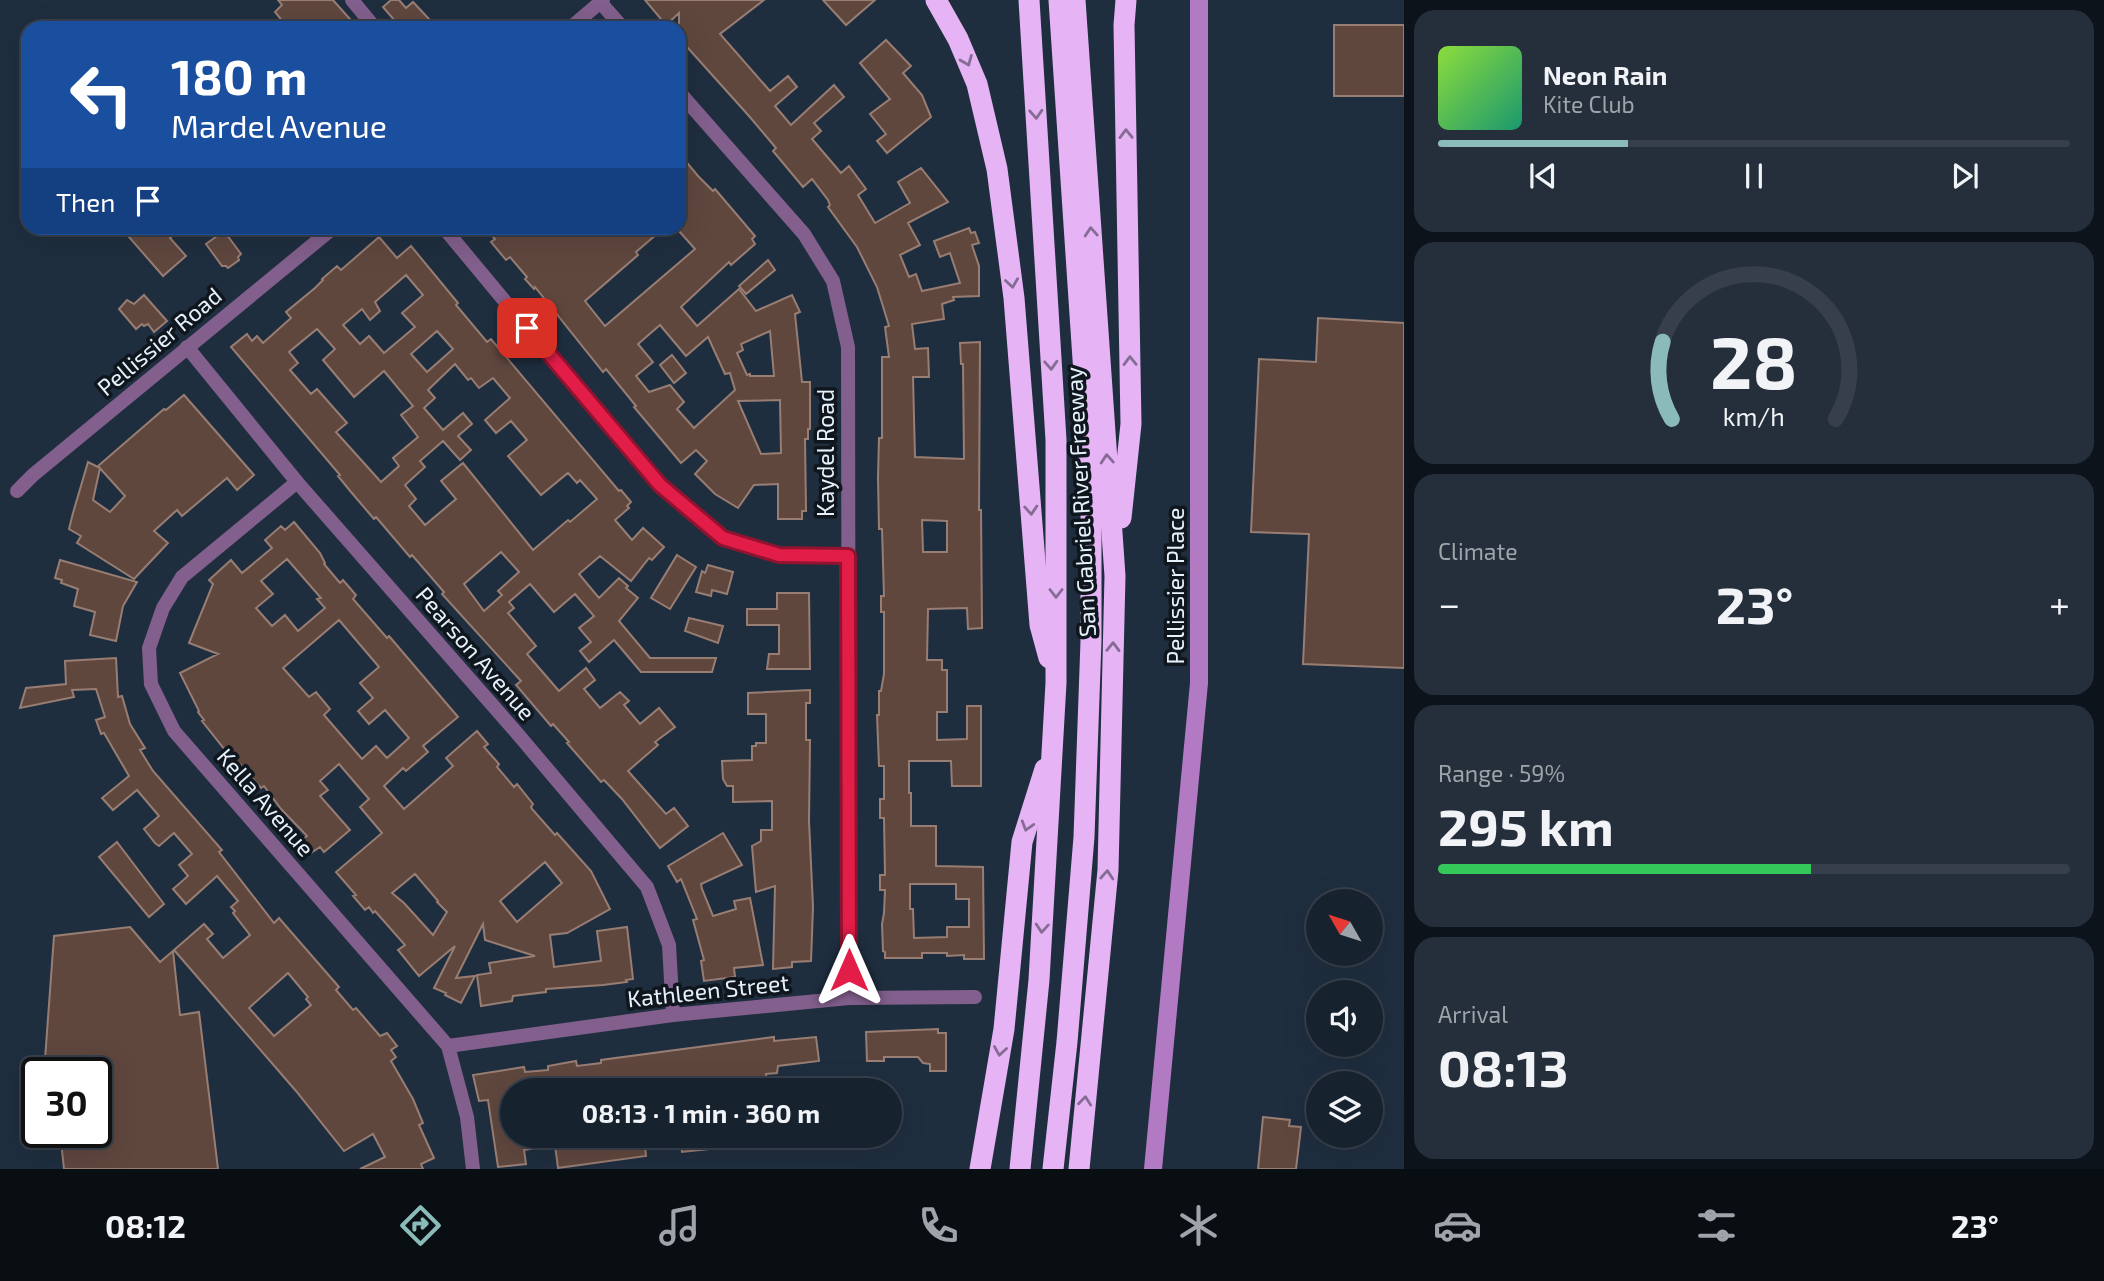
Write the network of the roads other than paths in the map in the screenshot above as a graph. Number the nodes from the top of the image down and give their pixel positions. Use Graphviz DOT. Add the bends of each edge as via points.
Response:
graph roads {
  1 [pos="352,0"];
  2 [pos="936,0"];
  3 [pos="1047,0"];
  4 [pos="1059,0"];
  5 [pos="1075,0"];
  6 [pos="1126,0"];
  7 [pos="1199,0"];
  8 [pos="602,1"];
  9 [pos="1029,7"];
  10 [pos="369,21"];
  11 [pos="578,21"];
  12 [pos="618,21"];
  13 [pos="686,100"];
  14 [pos="324,235"];
  15 [pos="450,235"];
  16 [pos="187,347"];
  17 [pos="297,482"];
  18 [pos="17,491"];
  19 [pos="848,556"];
  20 [pos="1115,576"];
  21 [pos="1056,683"];
  22 [pos="1055,737"];
  23 [pos="975,997"];
  24 [pos="849,998"];
  25 [pos="673,1015"];
  26 [pos="448,1046"];
  27 [pos="473,1169"];
  28 [pos="980,1169"];
  29 [pos="1020,1169"];
  30 [pos="1043,1169"];
  31 [pos="1053,1169"];
  32 [pos="1079,1169"];
  33 [pos="1153,1169"];
  1 -- 10 [label="street"];
  2 -- 21 [label="highway, one-way" via="976,84 997,169 1014,298 1040,625"];
  3 -- 30 [label="highway" via="1077,406 1080,604 1078,716"];
  4 -- 31 [label="highway" via="1091,503 1091,641 1084,837"];
  20 -- 5 [label="highway, San Gabriel River Freeway, one-way"];
  20 -- 6 [label="highway, one-way" via="1131,424"];
  7 -- 33 [label="main road, Pellissier Place" via="1199,683"];
  8 -- 11 [label="street"];
  8 -- 12 [label="street"];
  9 -- 21 [label="highway, San Gabriel River Freeway, one-way" via="1056,440"];
  13 -- 19 [label="street, Kaydel Road" via="804,234 833,281 848,347"];
  14 -- 16 [label="street, Pellissier Road"];
  15 -- 19 [label="street" via="660,485 723,538 779,555"];
  16 -- 17 [label="street, Pearson Avenue"];
  16 -- 18 [label="street, Pellissier Road"];
  17 -- 25 [label="street, Pearson Avenue" via="647,887 668,945"];
  17 -- 26 [label="street, Kella Avenue" via="182,577 163,608 149,648 151,684 174,731"];
  19 -- 24 [label="street, Kaydel Road"];
  32 -- 20 [label="highway, San Gabriel River Freeway, one-way" via="1108,870"];
  21 -- 22 [label="highway, San Gabriel River Freeway"];
  22 -- 28 [label="highway, one-way" via="1022,842 1003,1029"];
  22 -- 29 [label="highway, San Gabriel River Freeway, one-way" via="1039,980"];
  23 -- 24 [label="street, Kathleen Street"];
  24 -- 25 [label="street, Kathleen Street"];
  25 -- 26 [label="street, Kathleen Street"];
  26 -- 27 [label="street, Kella Avenue" via="467,1117"];
}
